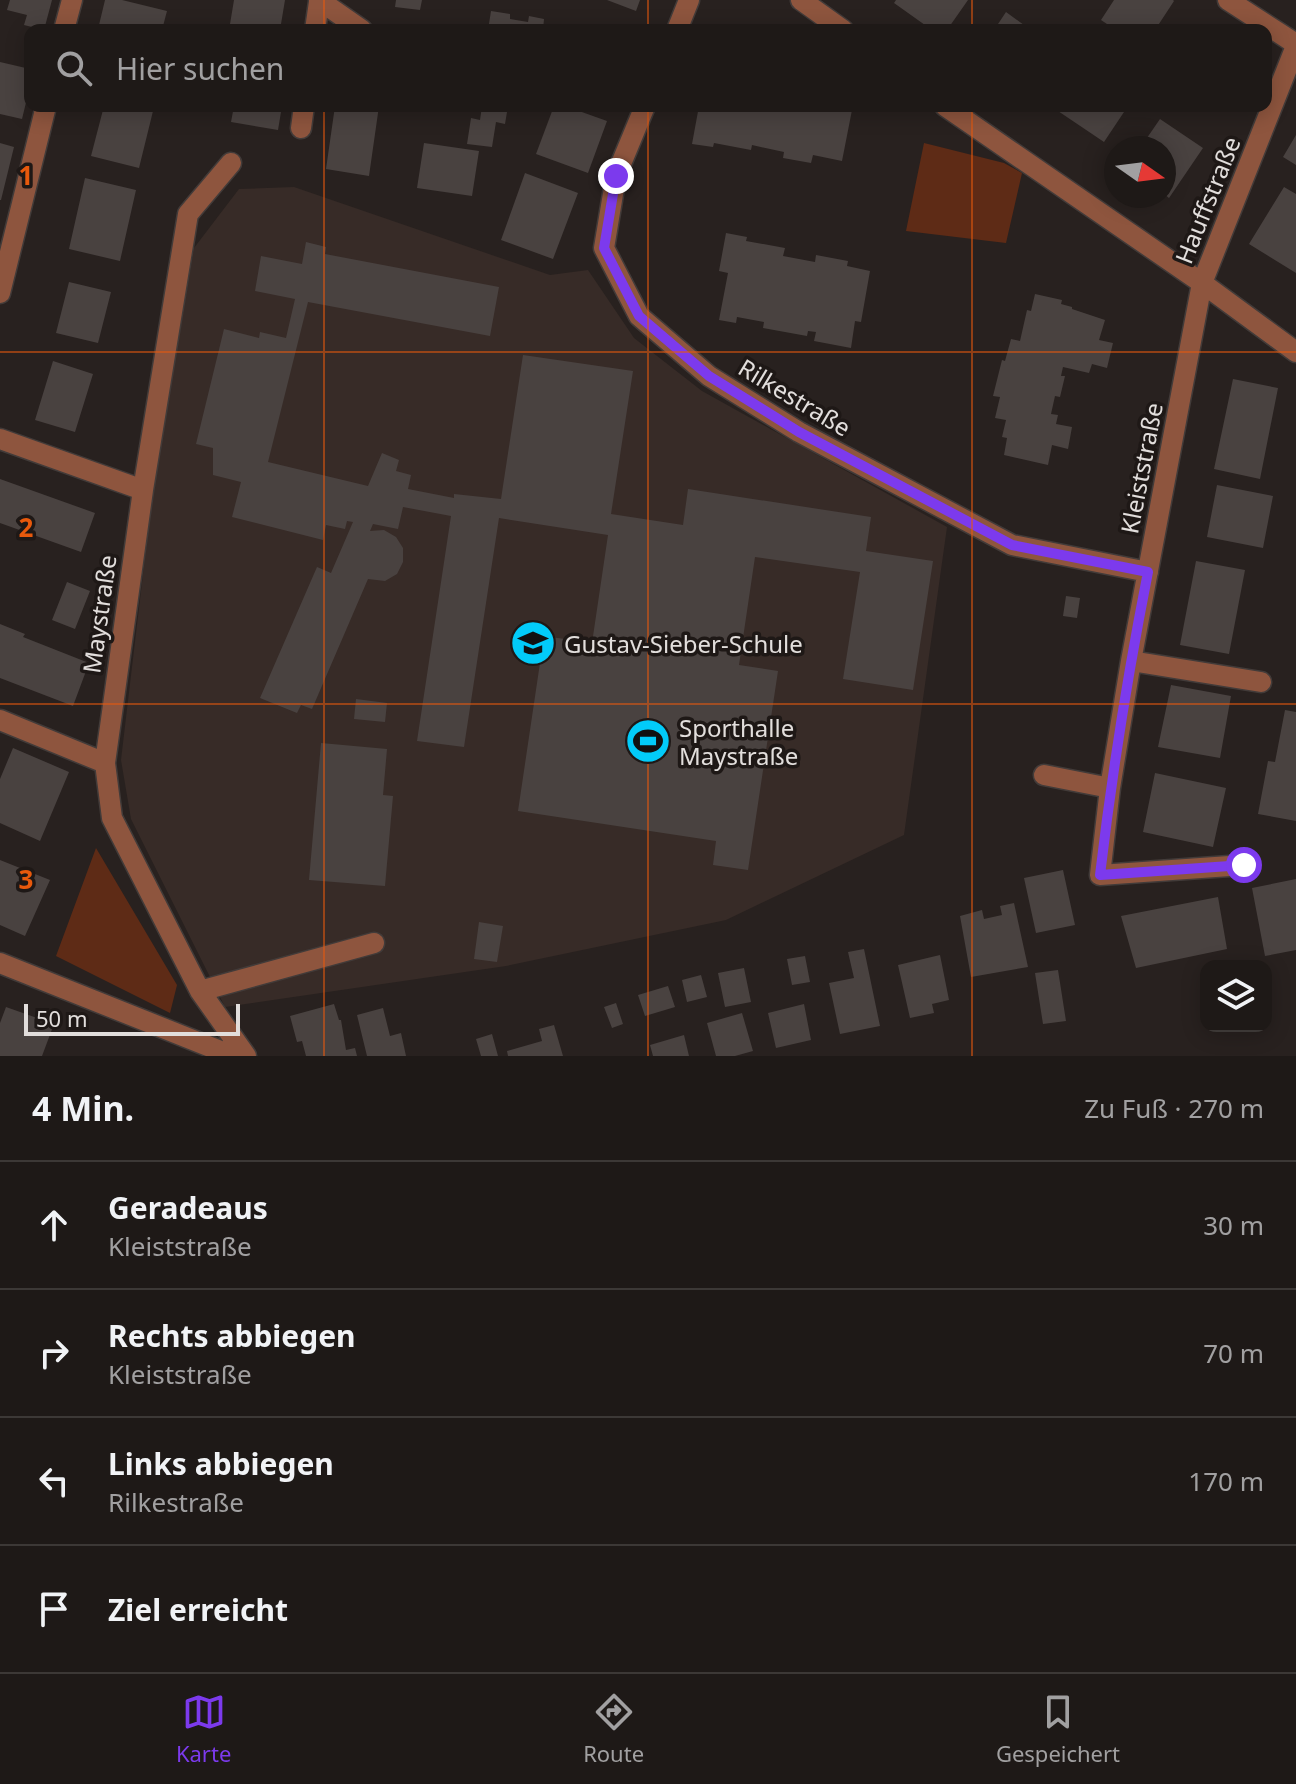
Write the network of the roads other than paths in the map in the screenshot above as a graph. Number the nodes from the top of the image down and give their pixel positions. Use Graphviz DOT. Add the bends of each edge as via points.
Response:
graph roads {
  1 [pos="72,0"];
  2 [pos="689,0"];
  3 [pos="801,0"];
  4 [pos="1228,0"];
  5 [pos="319,1"];
  6 [pos="66,24"];
  7 [pos="316,24"];
  8 [pos="353,24"];
  9 [pos="679,24"];
  10 [pos="835,24"];
  11 [pos="1264,24"];
  12 [pos="1272,29"];
  13 [pos="1296,45"];
  14 [pos="1272,106"];
  15 [pos="45,112"];
  16 [pos="303,112"];
  17 [pos="643,112"];
  18 [pos="954,112"];
  19 [pos="1270,112"];
  20 [pos="301,128"];
  21 [pos="231,163"];
  22 [pos="1202,283"];
  23 [pos="0,293"];
  24 [pos="1296,352"];
  25 [pos="0,439"];
  26 [pos="143,490"];
  27 [pos="1148,572"];
  28 [pos="1131,661"];
  29 [pos="1261,682"];
  30 [pos="0,720"];
  31 [pos="105,763"];
  32 [pos="1044,775"];
  33 [pos="1110,788"];
  34 [pos="1244,865"];
  35 [pos="374,943"];
  36 [pos="0,963"];
  37 [pos="200,991"];
  38 [pos="233,1056"];
  39 [pos="246,1056"];
  1 -- 6 [label="street"];
  2 -- 9 [label="street"];
  3 -- 10 [label="street"];
  4 -- 11 [label="street, Hauffstraße"];
  5 -- 7 [label="street"];
  5 -- 8 [label="street"];
  12 -- 13 [label="street, Hauffstraße"];
  13 -- 14 [label="street, Hauffstraße"];
  15 -- 23 [label="street"];
  16 -- 20 [label="street"];
  17 -- 27 [label="street, Rilkestraße" via="616,176 604,248 639,316 709,376 799,432 1012,545"];
  18 -- 22 [label="street"];
  19 -- 22 [label="street, Hauffstraße"];
  21 -- 26 [label="street, Maystraße" via="188,214"];
  22 -- 24 [label="street"];
  22 -- 27 [label="street, Kleiststraße"];
  25 -- 26 [label="street"];
  26 -- 31 [label="street, Maystraße"];
  27 -- 28 [label="street, Kleiststraße"];
  28 -- 29 [label="street"];
  28 -- 33 [label="street, Kleiststraße"];
  30 -- 31 [label="street"];
  31 -- 37 [label="street, Maystraße" via="112,818"];
  32 -- 33 [label="street"];
  33 -- 34 [label="street, Kleiststraße" via="1100,875"];
  35 -- 37 [label="street"];
  36 -- 38 [label="street"];
  37 -- 39 [label="street, Maystraße"];
}
